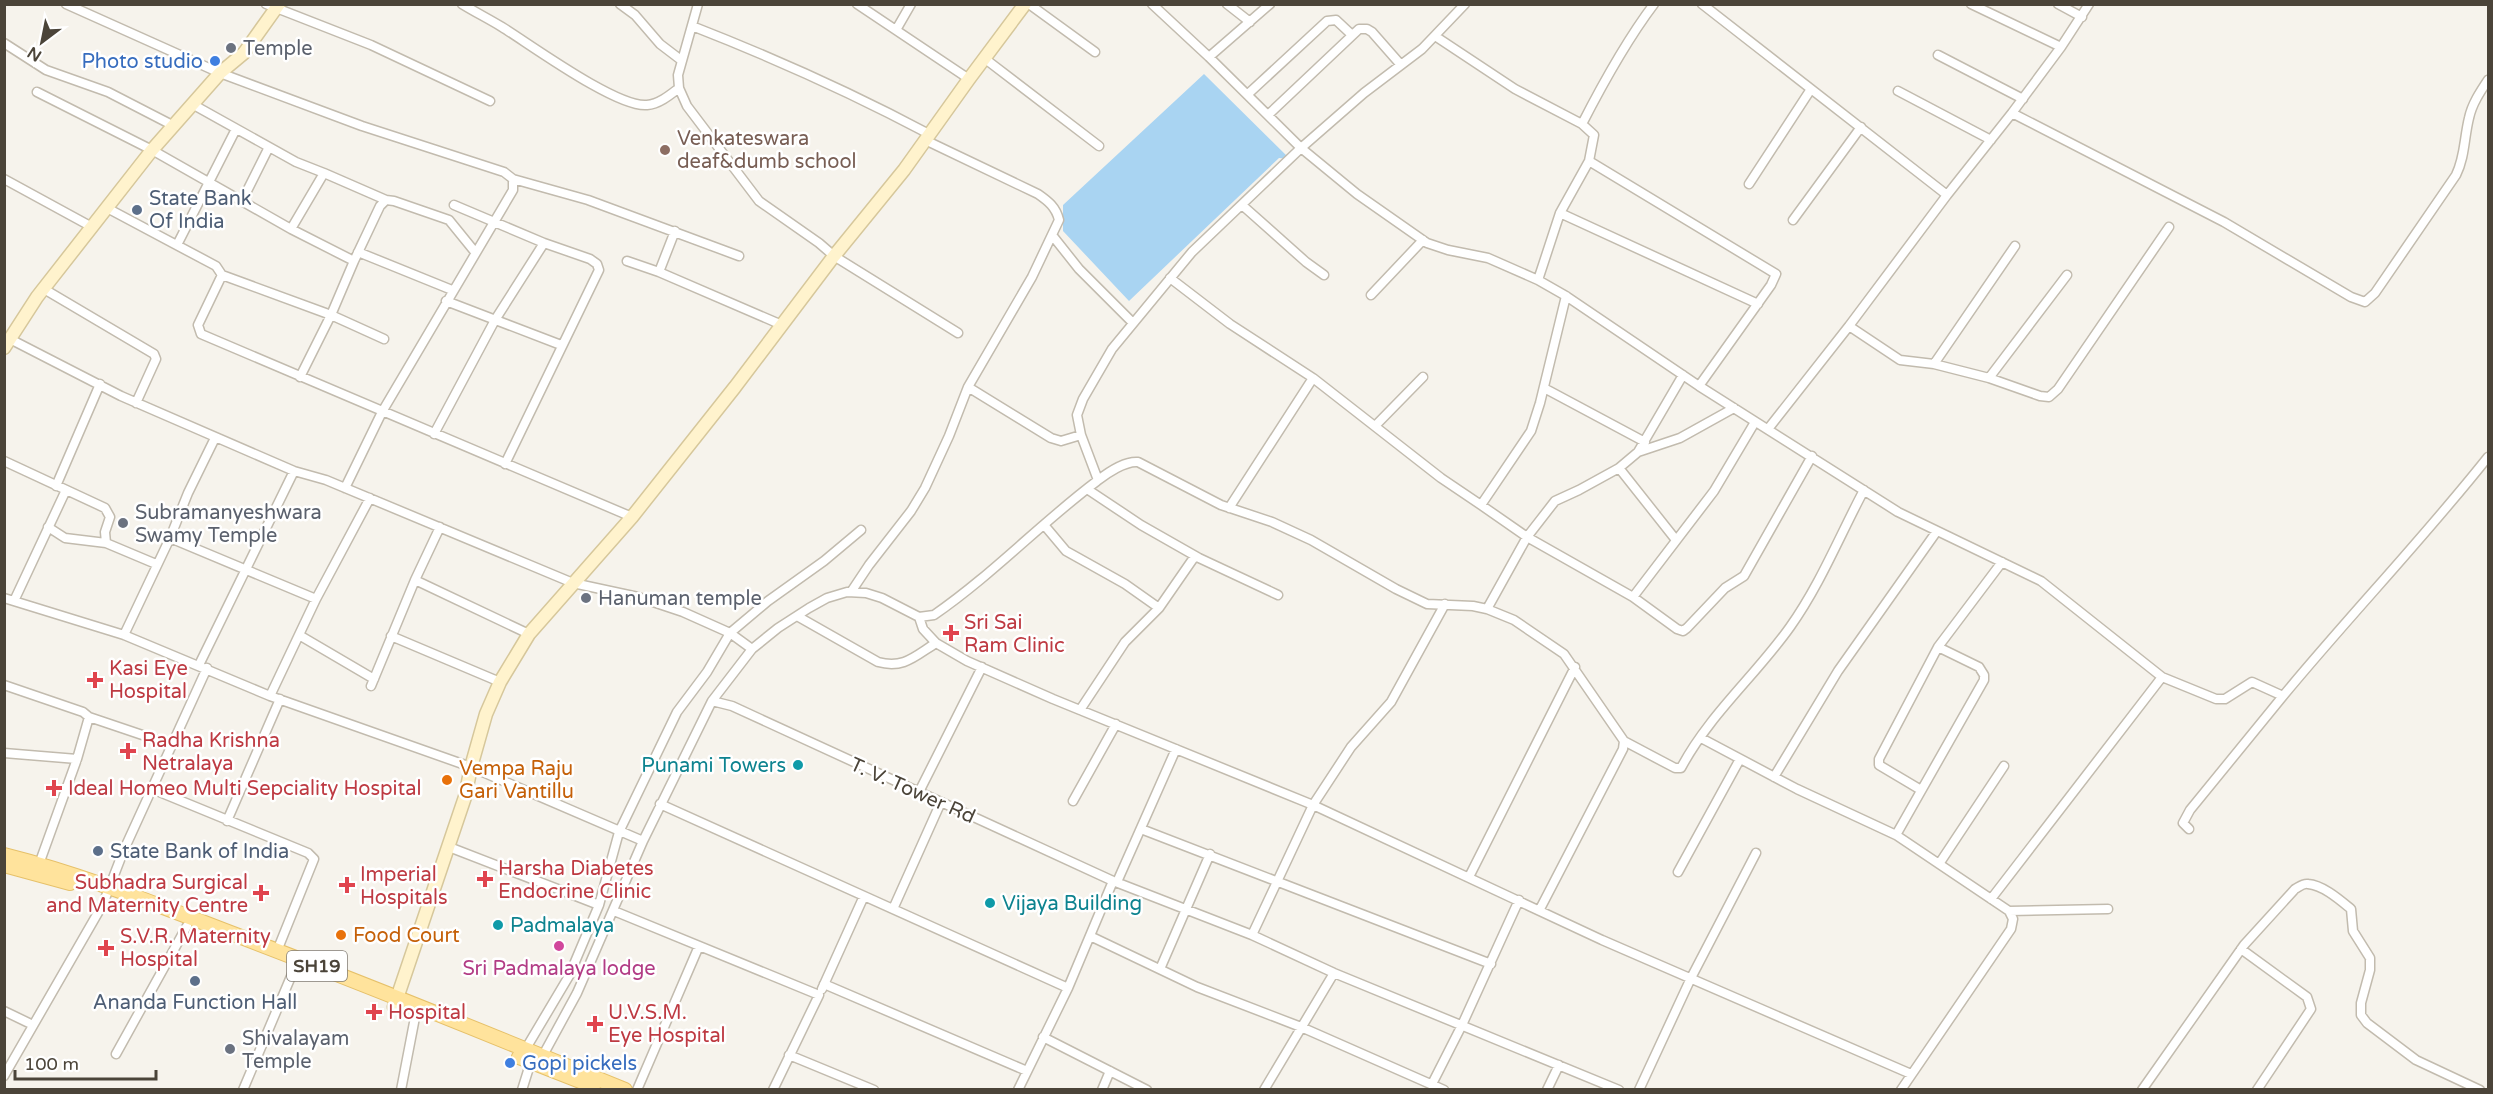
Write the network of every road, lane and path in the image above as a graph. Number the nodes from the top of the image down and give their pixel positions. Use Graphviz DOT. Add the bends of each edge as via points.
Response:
graph roads {
  1 [pos="66,4"];
  2 [pos="462,4"];
  3 [pos="620,4"];
  4 [pos="698,4"];
  5 [pos="856,4"];
  6 [pos="911,4"];
  7 [pos="1152,4"];
  8 [pos="1227,4"];
  9 [pos="1270,4"];
  10 [pos="1465,4"];
  11 [pos="1654,4"];
  12 [pos="1702,4"];
  13 [pos="1971,4"];
  14 [pos="2058,4"];
  15 [pos="2089,4"];
  16 [pos="274,6"];
  17 [pos="1023,6"];
  18 [pos="2082,17"];
  19 [pos="1250,22"];
  20 [pos="692,26"];
  21 [pos="896,30"];
  22 [pos="1353,35"];
  23 [pos="1434,36"];
  24 [pos="4,44"];
  25 [pos="2061,47"];
  26 [pos="1095,52"];
  27 [pos="1938,55"];
  28 [pos="1209,57"];
  29 [pos="984,58"];
  30 [pos="681,60"];
  31 [pos="1401,65"];
  32 [pos="220,73"];
  33 [pos="969,78"];
  34 [pos="2488,80"];
  35 [pos="679,88"];
  36 [pos="1811,90"];
  37 [pos="1898,91"];
  38 [pos="37,92"];
  39 [pos="1248,94"];
  40 [pos="2023,99"];
  41 [pos="490,101"];
  42 [pos="192,104"];
  43 [pos="2012,113"];
  44 [pos="1268,115"];
  45 [pos="1582,124"];
  46 [pos="174,126"];
  47 [pos="1861,127"];
  48 [pos="236,129"];
  49 [pos="927,137"];
  50 [pos="1991,140"];
  51 [pos="1099,146"];
  52 [pos="269,147"];
  53 [pos="1301,148"];
  54 [pos="152,150"];
  55 [pos="1589,161"];
  56 [pos="324,173"];
  57 [pos="4,179"];
  58 [pos="513,179"];
  59 [pos="210,183"];
  60 [pos="1749,184"];
  61 [pos="1947,195"];
  62 [pos="386,200"];
  63 [pos="242,201"];
  64 [pos="454,205"];
  65 [pos="1242,205"];
  66 [pos="107,208"];
  67 [pos="1560,213"];
  68 [pos="1793,220"];
  69 [pos="494,221"];
  70 [pos="92,227"];
  71 [pos="2169,227"];
  72 [pos="291,229"];
  73 [pos="675,231"];
  74 [pos="1052,235"];
  75 [pos="1423,240"];
  76 [pos="544,243"];
  77 [pos="177,245"];
  78 [pos="2015,246"];
  79 [pos="358,252"];
  80 [pos="475,252"];
  81 [pos="739,256"];
  82 [pos="834,256"];
  83 [pos="354,261"];
  84 [pos="627,261"];
  85 [pos="659,272"];
  86 [pos="222,275"];
  87 [pos="1324,275"];
  88 [pos="2067,275"];
  89 [pos="1170,278"];
  90 [pos="1538,280"];
  91 [pos="44,288"];
  92 [pos="452,290"];
  93 [pos="1371,295"];
  94 [pos="1566,296"];
  95 [pos="446,301"];
  96 [pos="1758,304"];
  97 [pos="331,315"];
  98 [pos="495,320"];
  99 [pos="1133,323"];
  100 [pos="782,325"];
  101 [pos="1850,326"];
  102 [pos="958,333"];
  103 [pos="384,339"];
  104 [pos="6,345"];
  105 [pos="561,345"];
  106 [pos="1934,364"];
  107 [pos="1683,375"];
  108 [pos="300,377"];
  109 [pos="1423,377"];
  110 [pos="1313,378"];
  111 [pos="1989,378"];
  112 [pos="100,384"];
  113 [pos="1699,386"];
  114 [pos="969,387"];
  115 [pos="1544,388"];
  116 [pos="136,403"];
  117 [pos="1734,408"];
  118 [pos="382,412"];
  119 [pos="1755,422"];
  120 [pos="1375,426"];
  121 [pos="1768,429"];
  122 [pos="434,434"];
  123 [pos="1081,435"];
  124 [pos="215,438"];
  125 [pos="1645,442"];
  126 [pos="1638,452"];
  127 [pos="1812,456"];
  128 [pos="2488,457"];
  129 [pos="4,461"];
  130 [pos="505,464"];
  131 [pos="1619,468"];
  132 [pos="294,471"];
  133 [pos="1098,480"];
  134 [pos="56,486"];
  135 [pos="345,488"];
  136 [pos="1087,489"];
  137 [pos="1864,489"];
  138 [pos="66,490"];
  139 [pos="370,498"];
  140 [pos="1481,505"];
  141 [pos="1229,508"];
  142 [pos="632,517"];
  143 [pos="1045,526"];
  144 [pos="48,527"];
  145 [pos="440,527"];
  146 [pos="861,530"];
  147 [pos="1937,531"];
  148 [pos="1527,537"];
  149 [pos="170,538"];
  150 [pos="1676,540"];
  151 [pos="106,543"];
  152 [pos="1196,556"];
  153 [pos="2002,562"];
  154 [pos="156,564"];
  155 [pos="244,570"];
  156 [pos="415,580"];
  157 [pos="573,583"];
  158 [pos="851,592"];
  159 [pos="1278,595"];
  160 [pos="1633,597"];
  161 [pos="4,598"];
  162 [pos="316,599"];
  163 [pos="14,601"];
  164 [pos="1446,604"];
  165 [pos="1159,608"];
  166 [pos="1487,609"];
  167 [pos="797,616"];
  168 [pos="919,617"];
  169 [pos="730,633"];
  170 [pos="299,634"];
  171 [pos="529,634"];
  172 [pos="124,635"];
  173 [pos="391,636"];
  174 [pos="936,643"];
  175 [pos="1938,647"];
  176 [pos="752,649"];
  177 [pos="203,666"];
  178 [pos="982,667"];
  179 [pos="1575,667"];
  180 [pos="2162,677"];
  181 [pos="501,682"];
  182 [pos="4,685"];
  183 [pos="270,696"];
  184 [pos="2283,696"];
  185 [pos="280,699"];
  186 [pos="712,701"];
  187 [pos="1080,710"];
  188 [pos="89,717"];
  189 [pos="1116,724"];
  190 [pos="1701,738"];
  191 [pos="1624,741"];
  192 [pos="172,746"];
  193 [pos="1176,749"];
  194 [pos="4,753"];
  195 [pos="77,759"];
  196 [pos="1740,759"];
  197 [pos="2004,766"];
  198 [pos="471,767"];
  199 [pos="1774,777"];
  200 [pos="152,789"];
  201 [pos="1921,790"];
  202 [pos="919,792"];
  203 [pos="1073,801"];
  204 [pos="941,802"];
  205 [pos="660,804"];
  206 [pos="1313,805"];
  207 [pos="228,821"];
  208 [pos="1141,829"];
  209 [pos="2189,829"];
  210 [pos="619,832"];
  211 [pos="1896,835"];
  212 [pos="643,841"];
  213 [pos="449,847"];
  214 [pos="1756,853"];
  215 [pos="1210,854"];
  216 [pos="4,855"];
  217 [pos="1939,864"];
  218 [pos="4,865"];
  219 [pos="38,868"];
  220 [pos="1678,872"];
  221 [pos="1469,877"];
  222 [pos="1278,880"];
  223 [pos="1115,881"];
  224 [pos="108,892"];
  225 [pos="864,896"];
  226 [pos="1991,899"];
  227 [pos="1519,900"];
  228 [pos="599,905"];
  229 [pos="893,909"];
  230 [pos="1540,909"];
  231 [pos="2108,909"];
  232 [pos="1188,910"];
  233 [pos="614,911"];
  234 [pos="2009,911"];
  235 [pos="187,926"];
  236 [pos="1252,935"];
  237 [pos="1090,936"];
  238 [pos="699,946"];
  239 [pos="2241,949"];
  240 [pos="277,951"];
  241 [pos="1491,964"];
  242 [pos="295,967"];
  243 [pos="1160,969"];
  244 [pos="1334,973"];
  245 [pos="1691,978"];
  246 [pos="824,984"];
  247 [pos="1068,988"];
  248 [pos="819,995"];
  249 [pos="396,1003"];
  250 [pos="4,1011"];
  251 [pos="416,1011"];
  252 [pos="33,1025"];
  253 [pos="1462,1025"];
  254 [pos="1301,1027"];
  255 [pos="1043,1037"];
  256 [pos="116,1054"];
  257 [pos="789,1055"];
  258 [pos="534,1057"];
  259 [pos="1559,1065"];
  260 [pos="1027,1071"];
  261 [pos="1110,1071"];
  262 [pos="1911,1074"];
  263 [pos="4,1076"];
  264 [pos="1432,1084"];
  265 [pos="2462,1086"];
  266 [pos="1905,1088"];
  267 [pos="243,1089"];
  268 [pos="401,1089"];
  269 [pos="522,1089"];
  270 [pos="600,1089"];
  271 [pos="625,1089"];
  272 [pos="637,1089"];
  273 [pos="773,1089"];
  274 [pos="874,1089"];
  275 [pos="1018,1089"];
  276 [pos="1102,1089"];
  277 [pos="1147,1089"];
  278 [pos="1264,1089"];
  279 [pos="1444,1089"];
  280 [pos="1547,1089"];
  281 [pos="1619,1089"];
  282 [pos="1639,1089"];
  283 [pos="2142,1089"];
  284 [pos="2257,1089"];
  285 [pos="2480,1089"];
  1 -- 32 [label="street"];
  2 -- 35 [label="street" via="625,101 647,106"];
  3 -- 30 [label="street"];
  4 -- 20 [label="street"];
  5 -- 21 [label="street"];
  6 -- 21 [label="street"];
  7 -- 28 [label="street"];
  8 -- 19 [label="street"];
  9 -- 19 [label="street"];
  10 -- 23 [label="street"];
  11 -- 45 [label="street"];
  12 -- 36 [label="street"];
  13 -- 25 [label="street"];
  14 -- 18 [label="street"];
  15 -- 18 [label="street"];
  16 -- 32 [label="main road" via="244,53"];
  16 -- 41 [label="street" via="371,45"];
  17 -- 26 [label="street"];
  17 -- 29 [label="main road"];
  18 -- 25 [label="street"];
  19 -- 28 [label="street"];
  20 -- 30 [label="street"];
  20 -- 49 [label="street" via="849,92"];
  21 -- 33 [label="street"];
  22 -- 31 [label="street" via="1359,29 1372,32"];
  22 -- 39 [label="street" via="1336,20 1327,21"];
  22 -- 44 [label="street"];
  23 -- 31 [label="street"];
  23 -- 45 [label="street" via="1515,89"];
  24 -- 46 [label="street" via="46,70 108,92"];
  25 -- 40 [label="street"];
  27 -- 40 [label="street"];
  28 -- 39 [label="street"];
  29 -- 33 [label="main road"];
  29 -- 51 [label="street"];
  30 -- 35 [label="street"];
  31 -- 53 [label="street"];
  32 -- 42 [label="main road"];
  32 -- 58 [label="street" via="362,126 504,172"];
  33 -- 49 [label="main road"];
  34 -- 43 [label="street" via="2469,117 2456,175 2365,302 2214,217"];
  35 -- 82 [label="street" via="687,106 759,201"];
  36 -- 47 [label="street"];
  36 -- 60 [label="street"];
  37 -- 50 [label="street"];
  38 -- 54 [label="street"];
  39 -- 44 [label="street"];
  40 -- 43 [label="street"];
  42 -- 46 [label="main road"];
  42 -- 48 [label="street"];
  43 -- 50 [label="street"];
  44 -- 53 [label="street"];
  45 -- 55 [label="street" via="1594,135"];
  46 -- 54 [label="main road"];
  47 -- 61 [label="street"];
  47 -- 68 [label="street"];
  48 -- 52 [label="street"];
  48 -- 59 [label="street"];
  49 -- 74 [label="street" via="1049,201 1059,220"];
  49 -- 82 [label="main road"];
  50 -- 61 [label="street"];
  52 -- 56 [label="street"];
  52 -- 63 [label="street"];
  53 -- 65 [label="street"];
  53 -- 75 [label="street" via="1357,194"];
  54 -- 59 [label="street"];
  54 -- 66 [label="main road"];
  55 -- 67 [label="street"];
  55 -- 96 [label="street" via="1776,274"];
  56 -- 62 [label="street"];
  56 -- 72 [label="street"];
  57 -- 70 [label="street"];
  58 -- 69 [label="street" via="513,190"];
  58 -- 73 [label="street"];
  59 -- 63 [label="street"];
  59 -- 77 [label="street"];
  61 -- 101 [label="street"];
  62 -- 79 [label="street"];
  62 -- 80 [label="street" via="449,220"];
  63 -- 72 [label="street"];
  64 -- 69 [label="street"];
  65 -- 87 [label="street"];
  65 -- 89 [label="street"];
  66 -- 70 [label="main road"];
  66 -- 77 [label="street"];
  67 -- 90 [label="street"];
  67 -- 96 [label="street"];
  69 -- 76 [label="street"];
  69 -- 80 [label="street"];
  70 -- 91 [label="main road"];
  71 -- 111 [label="street" via="2049,397"];
  72 -- 83 [label="street"];
  73 -- 81 [label="street"];
  73 -- 85 [label="street"];
  74 -- 99 [label="street" via="1079,269"];
  74 -- 114 [label="street"];
  75 -- 90 [label="street" via="1488,258"];
  75 -- 93 [label="street"];
  76 -- 98 [label="street"];
  76 -- 105 [label="street" via="590,259 599,270"];
  77 -- 86 [label="street" via="216,266"];
  78 -- 106 [label="street"];
  79 -- 83 [label="street"];
  79 -- 92 [label="street"];
  80 -- 92 [label="street"];
  82 -- 100 [label="main road"];
  82 -- 102 [label="street"];
  83 -- 97 [label="street"];
  84 -- 85 [label="street"];
  85 -- 100 [label="street"];
  86 -- 97 [label="street"];
  86 -- 108 [label="street" via="198,325 201,334"];
  88 -- 111 [label="street"];
  89 -- 99 [label="street"];
  89 -- 110 [label="street" via="1230,324"];
  90 -- 94 [label="street"];
  91 -- 104 [label="main road"];
  91 -- 116 [label="street" via="154,354 156,359"];
  92 -- 95 [label="street"];
  94 -- 107 [label="street"];
  94 -- 115 [label="street"];
  95 -- 98 [label="street"];
  95 -- 118 [label="street"];
  96 -- 113 [label="street"];
  97 -- 103 [label="street"];
  97 -- 108 [label="street"];
  98 -- 105 [label="street"];
  98 -- 122 [label="street"];
  99 -- 123 [label="street" via="1112,349 1083,399 1077,415"];
  100 -- 142 [label="main road"];
  101 -- 106 [label="street" via="1900,360"];
  101 -- 121 [label="street"];
  104 -- 112 [label="street"];
  105 -- 130 [label="street"];
  106 -- 111 [label="street"];
  107 -- 113 [label="street"];
  107 -- 125 [label="street"];
  108 -- 118 [label="street"];
  109 -- 120 [label="street"];
  110 -- 120 [label="street"];
  110 -- 141 [label="street"];
  112 -- 116 [label="street"];
  112 -- 134 [label="street"];
  113 -- 117 [label="street"];
  114 -- 123 [label="street" via="1052,438 1061,441"];
  114 -- 158 [label="street" via="925,488"];
  115 -- 125 [label="street"];
  115 -- 140 [label="street" via="1531,431"];
  116 -- 124 [label="street"];
  117 -- 119 [label="street"];
  117 -- 126 [label="street" via="1680,438"];
  118 -- 122 [label="street"];
  118 -- 135 [label="street"];
  119 -- 121 [label="street"];
  119 -- 150 [label="street" via="1714,491"];
  120 -- 140 [label="street"];
  121 -- 127 [label="street"];
  122 -- 130 [label="street"];
  123 -- 133 [label="street"];
  124 -- 132 [label="street"];
  124 -- 149 [label="street"];
  125 -- 126 [label="street"];
  126 -- 131 [label="street"];
  127 -- 137 [label="street"];
  127 -- 160 [label="street" via="1744,576 1725,588 1687,628 1677,629"];
  128 -- 184 [label="street"];
  129 -- 134 [label="street"];
  130 -- 142 [label="street"];
  131 -- 148 [label="street" via="1555,501"];
  131 -- 150 [label="street"];
  132 -- 135 [label="street"];
  132 -- 155 [label="street"];
  133 -- 136 [label="street"];
  133 -- 141 [label="street" via="1138,462"];
  134 -- 138 [label="street"];
  135 -- 139 [label="street"];
  136 -- 143 [label="street"];
  136 -- 152 [label="street"];
  137 -- 147 [label="street"];
  137 -- 190 [label="street" via="1791,627"];
  138 -- 144 [label="street"];
  138 -- 151 [label="street" via="105,508 110,517"];
  139 -- 145 [label="street"];
  139 -- 162 [label="street"];
  140 -- 148 [label="street"];
  141 -- 164 [label="street" via="1311,540 1427,604"];
  142 -- 157 [label="main road"];
  143 -- 165 [label="street" via="1066,551"];
  143 -- 168 [label="street" via="955,601 934,615"];
  144 -- 151 [label="street" via="65,537"];
  144 -- 163 [label="street"];
  145 -- 156 [label="street"];
  145 -- 157 [label="street"];
  146 -- 169 [label="street"];
  147 -- 153 [label="street"];
  147 -- 199 [label="street" via="1838,671"];
  148 -- 160 [label="street"];
  148 -- 166 [label="street"];
  149 -- 154 [label="street"];
  149 -- 155 [label="street"];
  150 -- 160 [label="street"];
  151 -- 154 [label="street"];
  152 -- 159 [label="street"];
  152 -- 165 [label="street"];
  153 -- 175 [label="street"];
  153 -- 180 [label="street" via="2041,581"];
  154 -- 172 [label="street"];
  155 -- 162 [label="street"];
  155 -- 177 [label="street"];
  156 -- 171 [label="street"];
  156 -- 173 [label="street"];
  157 -- 169 [label="street" via="638,597"];
  157 -- 171 [label="main road"];
  158 -- 167 [label="street" via="827,598"];
  158 -- 168 [label="street" via="866,592"];
  161 -- 163 [label="street"];
  162 -- 170 [label="street"];
  163 -- 172 [label="street"];
  164 -- 166 [label="street"];
  164 -- 206 [label="street" via="1391,702 1351,747"];
  165 -- 187 [label="street" via="1125,642"];
  166 -- 179 [label="street" via="1522,626 1564,654"];
  167 -- 174 [label="street" via="891,666 905,663"];
  167 -- 176 [label="street"];
  168 -- 174 [label="street" via="923,629"];
  169 -- 176 [label="street"];
  169 -- 210 [label="street" via="677,712"];
  170 -- 173 [label="street" via="373,682"];
  170 -- 183 [label="street"];
  171 -- 181 [label="main road"];
  172 -- 177 [label="street"];
  173 -- 181 [label="street"];
  174 -- 178 [label="street"];
  175 -- 201 [label="street" via="1878,765"];
  175 -- 201 [label="street" via="1979,668 1984,675"];
  176 -- 186 [label="street"];
  177 -- 183 [label="street"];
  177 -- 192 [label="street"];
  178 -- 187 [label="street"];
  178 -- 202 [label="street"];
  179 -- 191 [label="street"];
  179 -- 221 [label="street"];
  180 -- 184 [label="street" via="2216,699 2225,699 2252,682"];
  180 -- 226 [label="street"];
  181 -- 198 [label="main road" via="486,714"];
  182 -- 188 [label="street"];
  183 -- 185 [label="street"];
  184 -- 209 [label="street" via="2190,810 2184,823"];
  185 -- 198 [label="street"];
  185 -- 207 [label="street"];
  186 -- 202 [label="street, T. V. Tower Rd" via="732,706"];
  186 -- 205 [label="street"];
  187 -- 189 [label="street"];
  188 -- 192 [label="street"];
  188 -- 195 [label="street"];
  189 -- 193 [label="street"];
  189 -- 203 [label="street"];
  190 -- 191 [label="street" via="1681,768"];
  190 -- 196 [label="street"];
  191 -- 230 [label="street"];
  192 -- 200 [label="street"];
  193 -- 206 [label="street"];
  193 -- 208 [label="street"];
  194 -- 195 [label="street"];
  195 -- 219 [label="street"];
  196 -- 199 [label="street"];
  196 -- 220 [label="street"];
  197 -- 217 [label="street"];
  198 -- 210 [label="street"];
  198 -- 213 [label="main road"];
  199 -- 211 [label="street"];
  200 -- 207 [label="street"];
  200 -- 224 [label="street"];
  201 -- 211 [label="street"];
  202 -- 204 [label="street, T. V. Tower Rd"];
  204 -- 223 [label="street, T. V. Tower Rd"];
  204 -- 229 [label="street"];
  205 -- 212 [label="street"];
  205 -- 225 [label="street"];
  206 -- 221 [label="street"];
  206 -- 222 [label="street"];
  207 -- 240 [label="street" via="308,853 314,859"];
  208 -- 215 [label="street"];
  208 -- 223 [label="street"];
  210 -- 212 [label="street"];
  210 -- 228 [label="street"];
  211 -- 217 [label="street"];
  212 -- 233 [label="street"];
  213 -- 228 [label="street"];
  213 -- 249 [label="main road"];
  214 -- 245 [label="street"];
  215 -- 222 [label="street"];
  215 -- 232 [label="street"];
  216 -- 219 [label="main road, SH19"];
  217 -- 226 [label="street"];
  218 -- 219 [label="main road, SH19"];
  219 -- 224 [label="main road, SH19"];
  221 -- 227 [label="street"];
  222 -- 236 [label="street"];
  222 -- 241 [label="street"];
  223 -- 232 [label="street, T. V. Tower Rd"];
  223 -- 237 [label="street"];
  224 -- 235 [label="main road, SH19"];
  224 -- 240 [label="main road, SH19"];
  224 -- 252 [label="street"];
  225 -- 229 [label="street"];
  225 -- 246 [label="street"];
  226 -- 234 [label="street"];
  227 -- 230 [label="street"];
  227 -- 241 [label="street"];
  228 -- 258 [label="street"];
  229 -- 247 [label="street"];
  230 -- 245 [label="street"];
  231 -- 234 [label="street"];
  232 -- 236 [label="street, T. V. Tower Rd"];
  232 -- 243 [label="street"];
  233 -- 238 [label="street"];
  233 -- 258 [label="street" via="577,993"];
  234 -- 262 [label="street" via="2013,919 2011,930"];
  235 -- 242 [label="main road, SH19"];
  235 -- 256 [label="street"];
  236 -- 244 [label="street, T. V. Tower Rd"];
  237 -- 243 [label="street"];
  237 -- 247 [label="street"];
  238 -- 248 [label="street"];
  238 -- 272 [label="street"];
  239 -- 265 [label="street" via="2283,900 2304,884 2335,896 2351,909 2353,931 2370,958 2361,1015 2416,1060"];
  239 -- 283 [label="street"];
  239 -- 284 [label="street" via="2307,998 2311,1009"];
  240 -- 249 [label="main road, SH19"];
  241 -- 253 [label="street"];
  242 -- 249 [label="main road, SH19"];
  242 -- 267 [label="street"];
  243 -- 254 [label="street"];
  244 -- 253 [label="street, T. V. Tower Rd"];
  244 -- 254 [label="street"];
  245 -- 262 [label="street"];
  245 -- 282 [label="street"];
  246 -- 248 [label="street"];
  246 -- 260 [label="street"];
  247 -- 255 [label="street"];
  248 -- 257 [label="street"];
  249 -- 251 [label="main road, SH19"];
  250 -- 252 [label="street"];
  251 -- 258 [label="main road, SH19"];
  251 -- 268 [label="street"];
  252 -- 263 [label="street"];
  253 -- 259 [label="street, T. V. Tower Rd"];
  253 -- 264 [label="street"];
  254 -- 264 [label="street"];
  254 -- 278 [label="street"];
  255 -- 260 [label="street"];
  255 -- 261 [label="street"];
  257 -- 273 [label="street"];
  257 -- 274 [label="street"];
  258 -- 269 [label="street"];
  258 -- 270 [label="main road, SH19"];
  258 -- 271 [label="main road, SH19"];
  259 -- 280 [label="street"];
  259 -- 281 [label="street, T. V. Tower Rd"];
  260 -- 275 [label="street"];
  261 -- 276 [label="street"];
  261 -- 277 [label="street"];
  262 -- 266 [label="street"];
  264 -- 279 [label="street"];
  265 -- 285 [label="street"];
}
